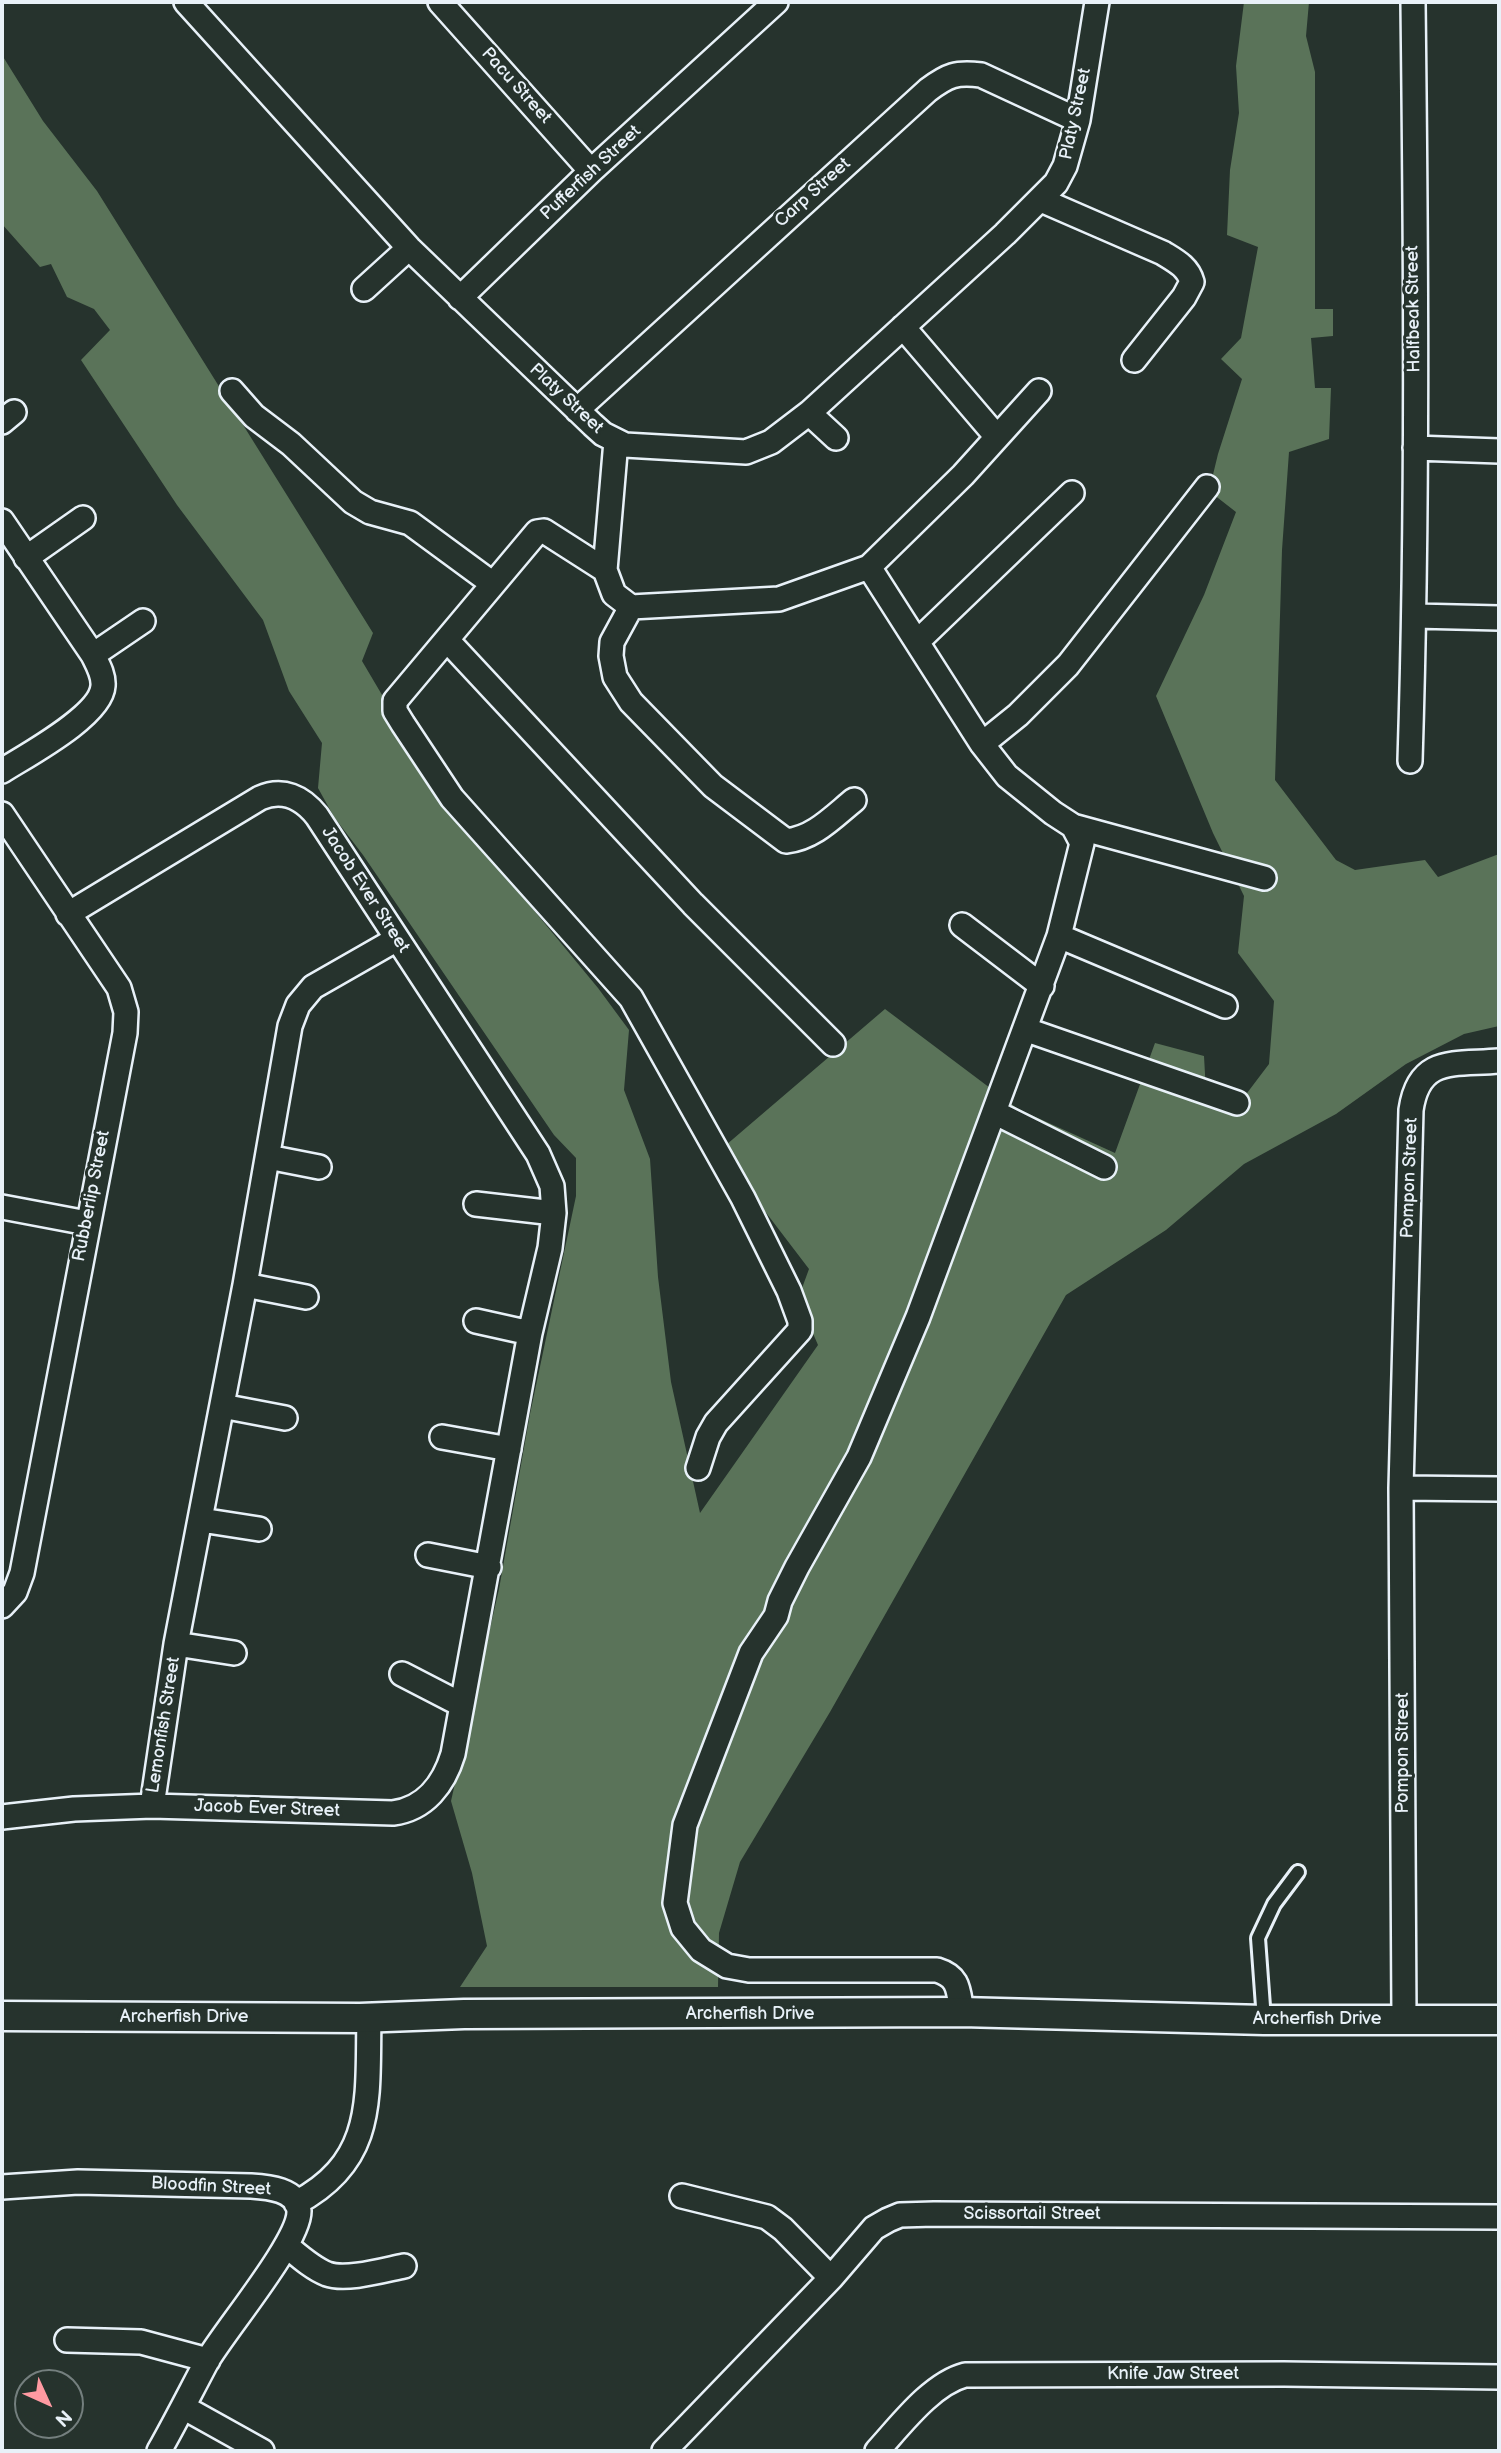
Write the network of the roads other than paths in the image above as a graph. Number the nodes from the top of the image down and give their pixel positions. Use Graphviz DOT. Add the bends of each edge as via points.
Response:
graph roads {
  1 [pos="186,2"];
  2 [pos="440,2"];
  3 [pos="776,2"];
  4 [pos="1097,2"];
  5 [pos="1413,2"];
  6 [pos="1078,120"];
  7 [pos="592,171"];
  8 [pos="1041,200"];
  9 [pos="409,248"];
  10 [pos="363,289"];
  11 [pos="460,299"];
  12 [pos="903,327"];
  13 [pos="1135,360"];
  14 [pos="232,391"];
  15 [pos="1039,391"];
  16 [pos="577,410"];
  17 [pos="809,413"];
  18 [pos="997,437"];
  19 [pos="836,438"];
  20 [pos="616,441"];
  21 [pos="1415,448"];
  22 [pos="1499,451"];
  23 [pos="1207,487"];
  24 [pos="1072,493"];
  25 [pos="83,518"];
  26 [pos="2,521"];
  27 [pos="26,558"];
  28 [pos="869,566"];
  29 [pos="605,570"];
  30 [pos="493,584"];
  31 [pos="631,607"];
  32 [pos="1415,616"];
  33 [pos="1499,618"];
  34 [pos="143,621"];
  35 [pos="446,640"];
  36 [pos="917,642"];
  37 [pos="93,655"];
  38 [pos="982,744"];
  39 [pos="1410,761"];
  40 [pos="2,771"];
  41 [pos="854,800"];
  42 [pos="2,814"];
  43 [pos="1073,826"];
  44 [pos="1264,878"];
  45 [pos="68,914"];
  46 [pos="962,925"];
  47 [pos="1059,936"];
  48 [pos="397,939"];
  49 [pos="1042,986"];
  50 [pos="1225,1006"];
  51 [pos="1027,1030"];
  52 [pos="833,1044"];
  53 [pos="1499,1061"];
  54 [pos="1237,1103"];
  55 [pos="994,1112"];
  56 [pos="268,1157"];
  57 [pos="318,1167"];
  58 [pos="1104,1167"];
  59 [pos="476,1204"];
  60 [pos="2,1207"];
  61 [pos="554,1213"];
  62 [pos="87,1223"];
  63 [pos="245,1284"];
  64 [pos="306,1297"];
  65 [pos="475,1321"];
  66 [pos="530,1333"];
  67 [pos="222,1406"];
  68 [pos="285,1418"];
  69 [pos="442,1437"];
  70 [pos="509,1449"];
  71 [pos="698,1468"];
  72 [pos="1401,1488"];
  73 [pos="1499,1489"];
  74 [pos="201,1520"];
  75 [pos="259,1529"];
  76 [pos="428,1555"];
  77 [pos="489,1567"];
  78 [pos="2,1606"];
  79 [pos="176,1644"];
  80 [pos="234,1653"];
  81 [pos="402,1674"];
  82 [pos="462,1705"];
  83 [pos="152,1806"];
  84 [pos="2,1818"];
  85 [pos="1298,1872"];
  86 [pos="962,2012"];
  87 [pos="2,2016"];
  88 [pos="369,2017"];
  89 [pos="1404,2019"];
  90 [pos="1264,2020"];
  91 [pos="1499,2020"];
  92 [pos="2,2187"];
  93 [pos="682,2196"];
  94 [pos="296,2203"];
  95 [pos="1499,2217"];
  96 [pos="286,2246"];
  97 [pos="404,2266"];
  98 [pos="831,2278"];
  99 [pos="67,2340"];
  100 [pos="208,2360"];
  101 [pos="1499,2377"];
  102 [pos="183,2407"];
  103 [pos="159,2451"];
  104 [pos="261,2451"];
  105 [pos="664,2451"];
  106 [pos="877,2451"];
  1 -- 9 [label="street"];
  2 -- 7 [label="street, Pacu Street"];
  3 -- 7 [label="street, Pufferfish Street"];
  4 -- 6 [label="street, Platy Street"];
  5 -- 21 [label="street, Halfbeak Street"];
  6 -- 8 [label="street, Platy Street" via="1065,166"];
  6 -- 16 [label="street, Carp Street" via="981,75 946,77"];
  7 -- 11 [label="street, Pufferfish Street"];
  8 -- 12 [label="street, Platy Street"];
  8 -- 13 [label="street" via="1163,253 1190,274 1192,282 1184,297"];
  9 -- 10 [label="street"];
  9 -- 11 [label="street"];
  11 -- 16 [label="street, Platy Street"];
  12 -- 17 [label="street, Platy Street"];
  12 -- 18 [label="street"];
  14 -- 30 [label="street" via="254,416 292,444 353,502 370,512 410,523"];
  15 -- 18 [label="street"];
  16 -- 20 [label="street, Platy Street"];
  17 -- 19 [label="street"];
  17 -- 20 [label="street, Platy Street" via="771,442 746,452"];
  18 -- 28 [label="street"];
  20 -- 29 [label="street"];
  21 -- 22 [label="street"];
  21 -- 32 [label="street, Halfbeak Street"];
  23 -- 38 [label="street" via="1068,665"];
  24 -- 36 [label="street"];
  25 -- 27 [label="street"];
  26 -- 27 [label="street"];
  27 -- 37 [label="street"];
  28 -- 31 [label="street" via="779,599"];
  28 -- 36 [label="street"];
  29 -- 30 [label="street" via="544,531 531,538"];
  29 -- 31 [label="street" via="614,594"];
  30 -- 35 [label="street"];
  31 -- 41 [label="street" via="612,642 615,677 631,702 713,786 786,841 810,835"];
  32 -- 33 [label="street"];
  32 -- 39 [label="street, Halfbeak Street"];
  34 -- 37 [label="street"];
  35 -- 52 [label="street" via="693,904"];
  35 -- 71 [label="street" via="395,701 395,710 452,798 631,998 743,1198 800,1321 794,1339 716,1423"];
  36 -- 38 [label="street"];
  37 -- 40 [label="street" via="103,686 91,712"];
  38 -- 43 [label="street" via="1007,776"];
  42 -- 45 [label="street, Rubberlip Street"];
  43 -- 44 [label="street"];
  43 -- 47 [label="street" via="1082,843"];
  45 -- 48 [label="street, Jacob Ever Street" via="260,798 277,793 294,797 312,810"];
  45 -- 62 [label="street, Rubberlip Street" via="119,988 126,1012"];
  46 -- 49 [label="street"];
  47 -- 49 [label="street"];
  47 -- 50 [label="street"];
  48 -- 56 [label="street, Lemonfish Street" via="313,987 298,1005 290,1026"];
  48 -- 61 [label="street, Jacob Ever Street" via="538,1154 552,1186"];
  49 -- 51 [label="street"];
  51 -- 54 [label="street"];
  51 -- 55 [label="street"];
  53 -- 72 [label="street, Pompon Street" via="1431,1070 1419,1081 1413,1100"];
  55 -- 58 [label="street"];
  55 -- 86 [label="street" via="918,1317 859,1457 797,1567 776,1616 751,1653 685,1825 675,1903 683,1928 701,1950 727,1966 749,1970 937,1970 956,1980"];
  56 -- 57 [label="street"];
  56 -- 63 [label="street, Lemonfish Street"];
  59 -- 61 [label="street"];
  60 -- 62 [label="street"];
  61 -- 66 [label="street, Jacob Ever Street"];
  62 -- 78 [label="street, Rubberlip Street" via="22,1573 15,1592"];
  63 -- 64 [label="street"];
  63 -- 67 [label="street, Lemonfish Street"];
  65 -- 66 [label="street"];
  66 -- 70 [label="street, Jacob Ever Street"];
  67 -- 68 [label="street"];
  67 -- 74 [label="street, Lemonfish Street"];
  69 -- 70 [label="street"];
  70 -- 77 [label="street, Jacob Ever Street"];
  72 -- 73 [label="street"];
  72 -- 89 [label="street, Pompon Street"];
  74 -- 75 [label="street"];
  74 -- 79 [label="street, Lemonfish Street"];
  76 -- 77 [label="street"];
  77 -- 82 [label="street, Jacob Ever Street"];
  79 -- 80 [label="street, Lemonfish Street"];
  79 -- 83 [label="street, Lemonfish Street"];
  81 -- 82 [label="street"];
  82 -- 83 [label="street, Jacob Ever Street" via="443,1780 425,1801 404,1812"];
  83 -- 84 [label="street, Jacob Ever Street"];
  85 -- 90 [label="lane" via="1258,1937"];
  86 -- 88 [label="street, Archerfish Drive"];
  86 -- 90 [label="street, Archerfish Drive"];
  87 -- 88 [label="street, Archerfish Drive"];
  88 -- 94 [label="street" via="366,2110 359,2139 338,2173"];
  89 -- 90 [label="street, Archerfish Drive"];
  89 -- 91 [label="street, Archerfish Drive"];
  92 -- 94 [label="street, Bloodfin Street" via="78,2182 251,2186 278,2190"];
  93 -- 98 [label="street" via="766,2217"];
  94 -- 96 [label="street, Bloodfin Street" via="298,2220"];
  95 -- 98 [label="street, Scissortail Street" via="900,2216 874,2228"];
  96 -- 97 [label="street" via="330,2275"];
  96 -- 100 [label="street, Bloodfin Street"];
  98 -- 105 [label="street, Scissortail Street"];
  99 -- 100 [label="street" via="141,2342"];
  100 -- 102 [label="street, Bloodfin Street"];
  101 -- 106 [label="street, Knife Jaw Street" via="965,2375 934,2392"];
  102 -- 103 [label="street, Bloodfin Street"];
  102 -- 104 [label="street"];
}
